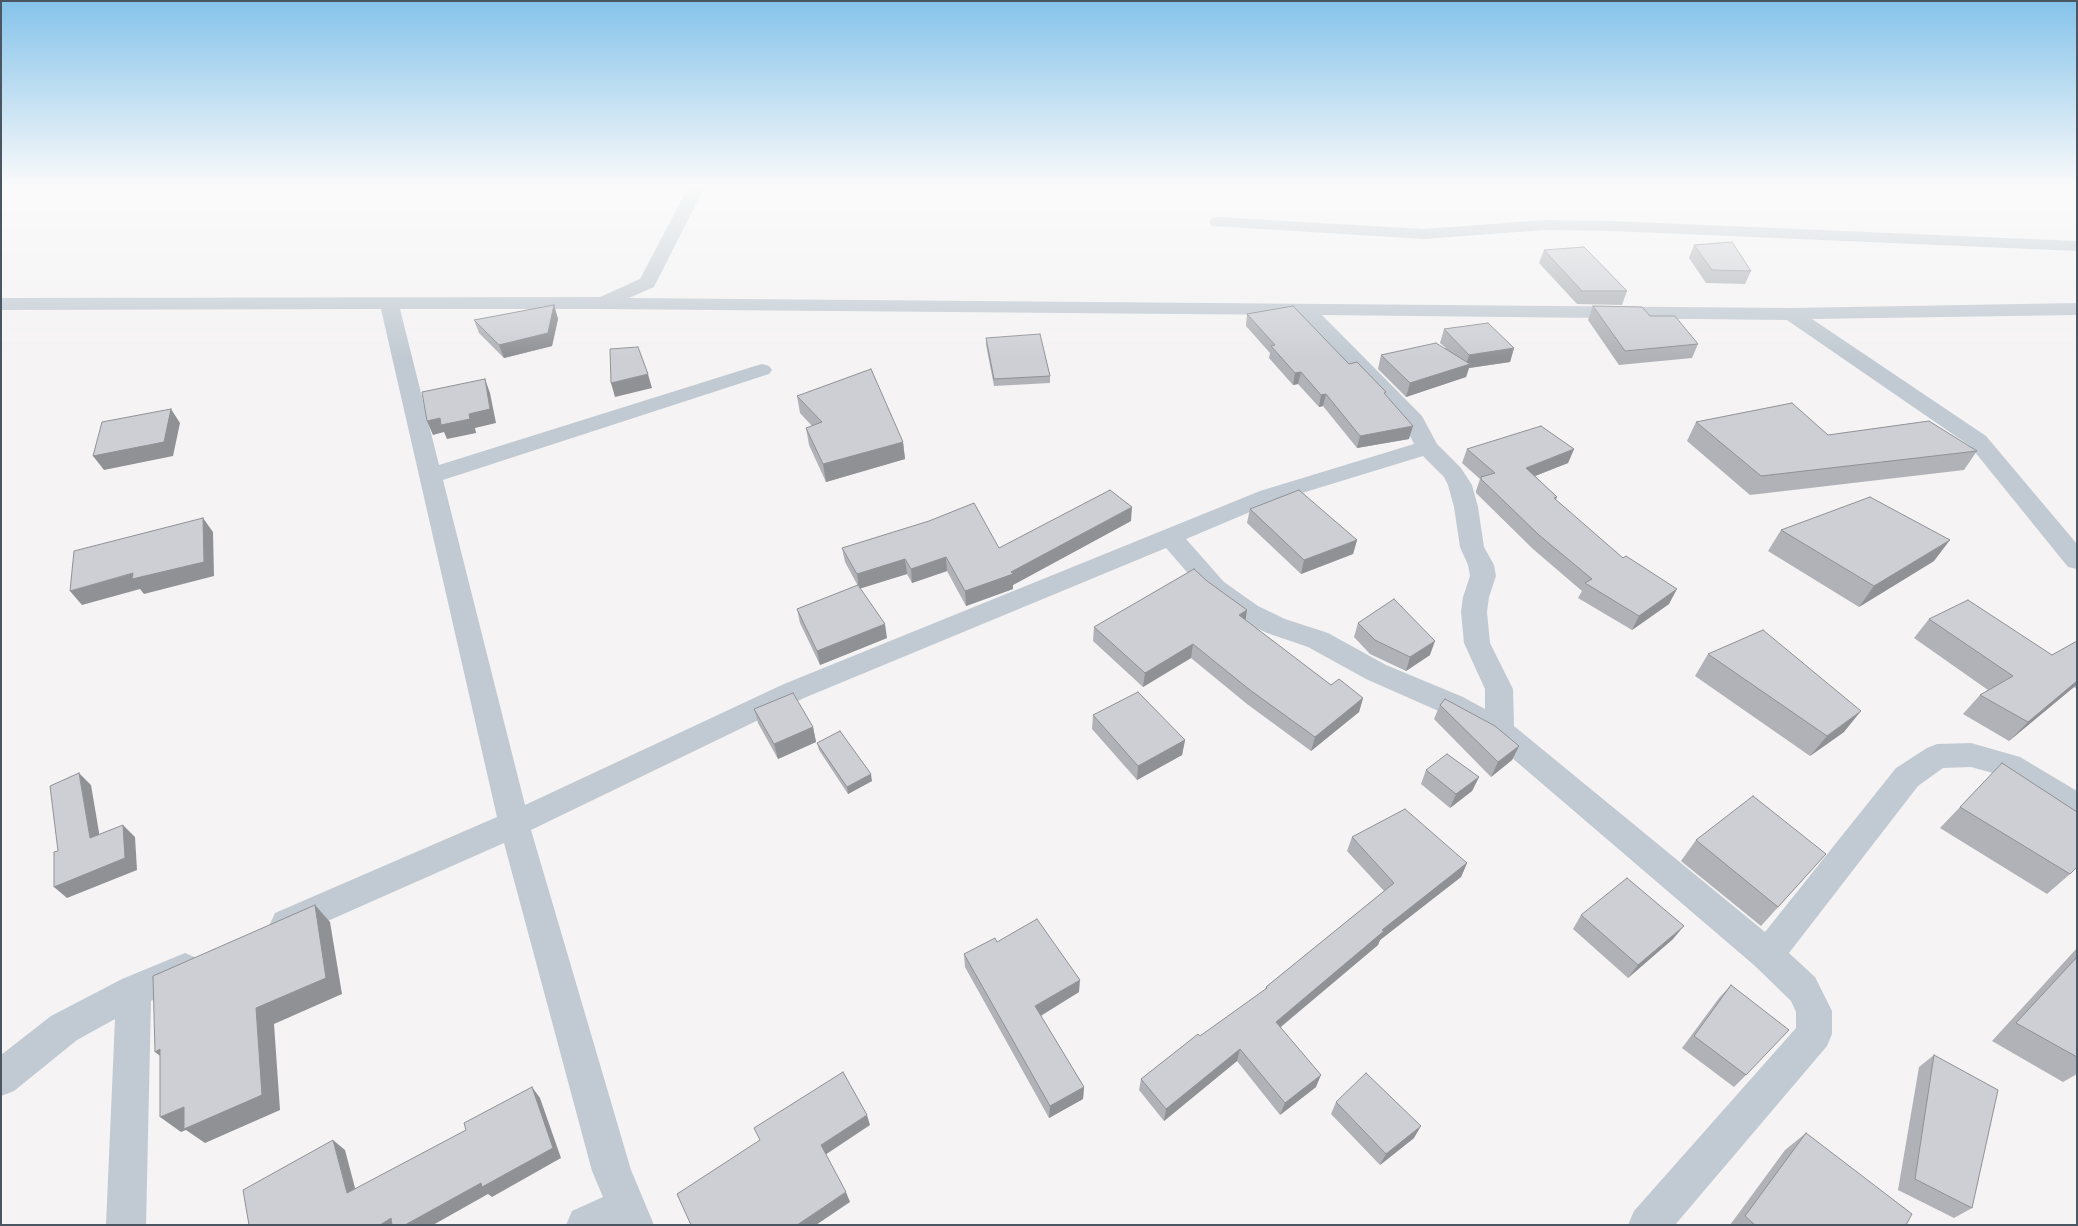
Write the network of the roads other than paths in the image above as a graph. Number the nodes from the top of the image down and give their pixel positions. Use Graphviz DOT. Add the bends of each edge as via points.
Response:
graph roads {
  1 [pos="668,243"];
  2 [pos="2012,243"];
  3 [pos="2077,246"];
  4 [pos="647,283"];
  5 [pos="599,303"];
  6 [pos="1,304"];
  7 [pos="389,304"];
  8 [pos="653,304"];
  9 [pos="2077,309"];
  10 [pos="1304,310"];
  11 [pos="1791,314"];
  12 [pos="762,370"];
  13 [pos="1427,447"];
  14 [pos="430,476"];
  15 [pos="1170,537"];
  16 [pos="2077,561"];
  17 [pos="1500,732"];
  18 [pos="2077,807"];
  19 [pos="514,824"];
  20 [pos="261,935"];
  21 [pos="216,955"];
  22 [pos="1767,955"];
  23 [pos="134,991"];
  24 [pos="1,1078"];
  25 [pos="630,1215"];
  26 [pos="126,1225"];
  27 [pos="586,1225"];
  28 [pos="1648,1225"];
  1 -- 4 [label="street"];
  2 -- 3 [label="street"];
  4 -- 5 [label="street"];
  4 -- 8 [label="street"];
  5 -- 7 [label="street"];
  5 -- 8 [label="street"];
  6 -- 7 [label="street"];
  7 -- 14 [label="street"];
  8 -- 10 [label="street"];
  9 -- 11 [label="street"];
  10 -- 11 [label="street"];
  10 -- 13 [label="street" via="1414,421"];
  11 -- 16 [label="street" via="1978,441"];
  12 -- 14 [label="street"];
  13 -- 15 [label="street" via="1268,496"];
  13 -- 17 [label="street" via="1453,473 1460,485 1472,547 1481,565 1483,576 1474,612 1477,643 1500,689"];
  14 -- 19 [label="street"];
  15 -- 17 [label="street" via="1215,588 1249,613 1318,640 1376,672 1453,705"];
  15 -- 19 [label="street" via="794,691"];
  17 -- 22 [label="street"];
  18 -- 22 [label="street" via="2009,765 1970,755 1937,756 1907,777"];
  19 -- 20 [label="street"];
  19 -- 25 [label="street" via="612,1171"];
  21 -- 23 [label="street"];
  22 -- 28 [label="street" via="1803,989 1814,1011 1814,1034"];
  23 -- 24 [label="street" via="64,1028"];
  23 -- 26 [label="street"];
  25 -- 27 [label="street"];
}
